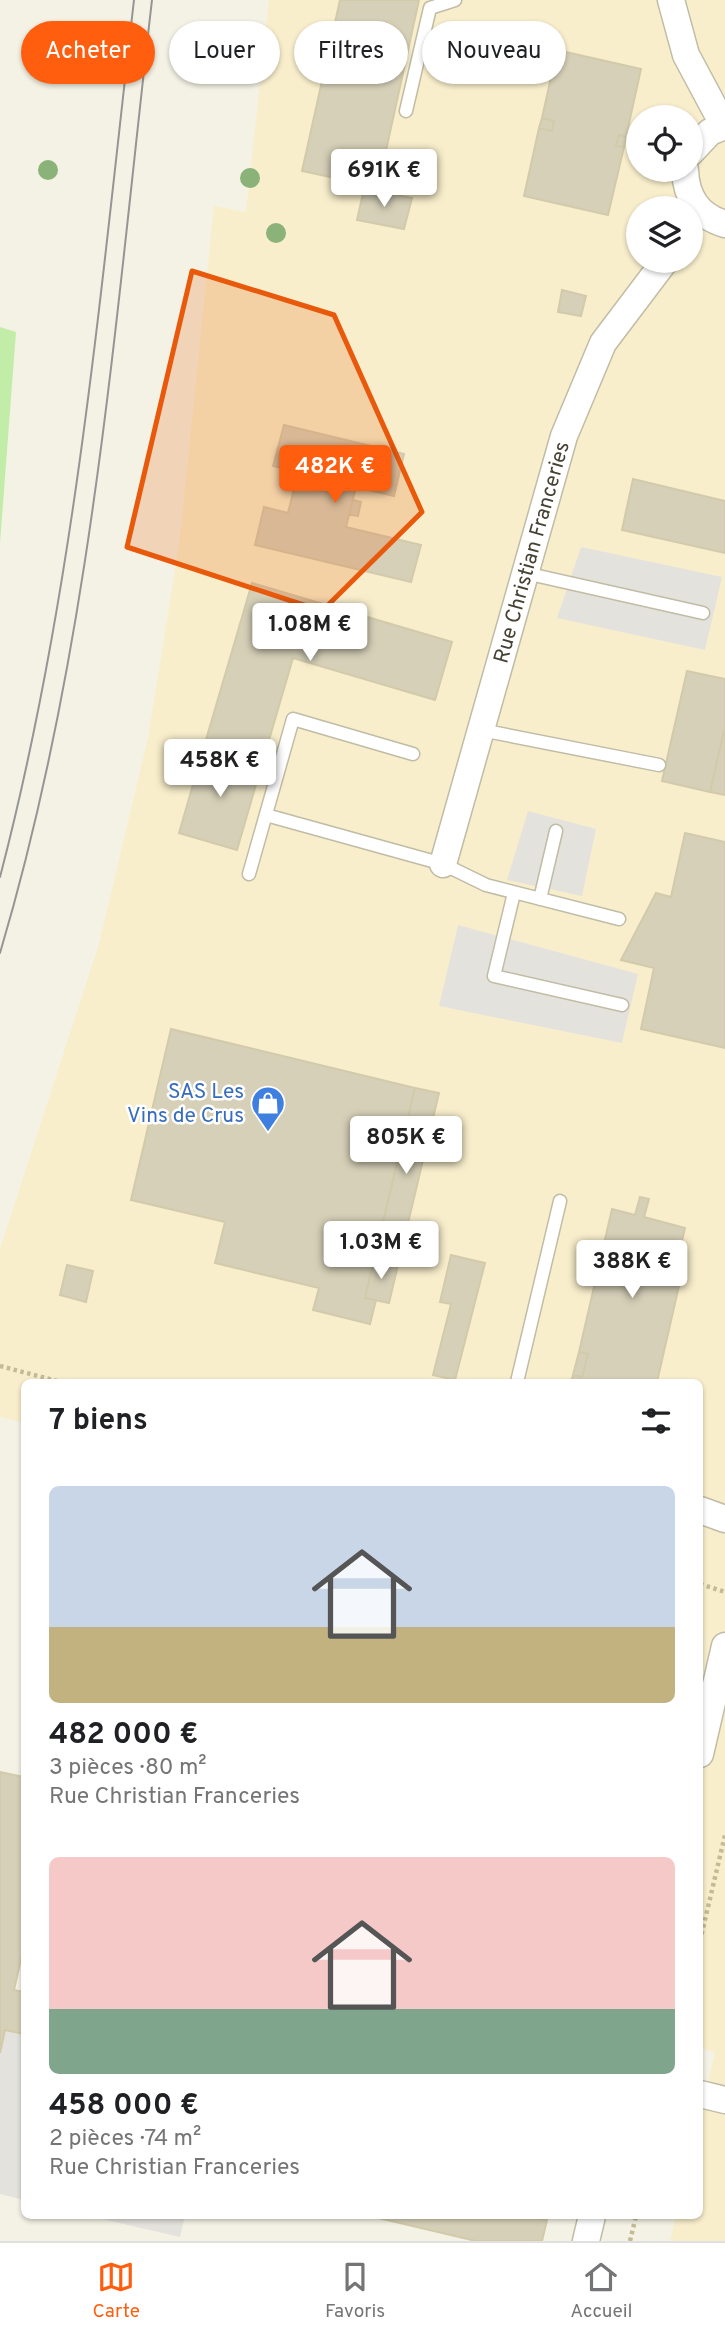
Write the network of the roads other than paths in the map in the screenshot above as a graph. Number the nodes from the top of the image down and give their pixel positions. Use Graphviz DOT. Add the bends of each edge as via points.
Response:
graph roads {
  1 [pos="455,0"];
  2 [pos="671,0"];
  3 [pos="407,111"];
  4 [pos="724,126"];
  5 [pos="703,139"];
  6 [pos="688,182"];
  7 [pos="706,221"];
  8 [pos="656,273"];
  9 [pos="525,573"];
  10 [pos="703,613"];
  11 [pos="481,730"];
  12 [pos="413,754"];
  13 [pos="659,765"];
  14 [pos="266,815"];
  15 [pos="556,831"];
  16 [pos="443,864"];
  17 [pos="249,874"];
  18 [pos="514,893"];
  19 [pos="540,899"];
  20 [pos="619,919"];
  21 [pos="622,1005"];
  22 [pos="560,1201"];
  23 [pos="518,1379"];
  24 [pos="703,1511"];
  25 [pos="725,1519"];
  26 [pos="725,1646"];
  27 [pos="707,1690"];
  28 [pos="703,1727"];
  29 [pos="703,2095"];
  30 [pos="725,2100"];
  31 [pos="591,2219"];
  32 [pos="586,2241"];
  1 -- 3 [label="lane" via="430,8"];
  2 -- 4 [label="street" via="686,55"];
  4 -- 5 [label="street"];
  6 -- 7 [label="street" via="692,201"];
  8 -- 9 [label="street, Rue Christian Franceries" via="603,342 564,436"];
  9 -- 10 [label="lane"];
  9 -- 11 [label="street, Rue Christian Franceries"];
  11 -- 13 [label="lane"];
  11 -- 16 [label="street, Rue Christian Franceries"];
  12 -- 14 [label="lane" via="293,719"];
  14 -- 16 [label="lane"];
  14 -- 17 [label="lane"];
  15 -- 19 [label="lane"];
  16 -- 18 [label="lane"];
  18 -- 19 [label="lane"];
  18 -- 21 [label="lane" via="494,976"];
  19 -- 20 [label="lane"];
  22 -- 23 [label="lane"];
  24 -- 25 [label="street"];
  26 -- 27 [label="street"];
  27 -- 28 [label="street"];
  29 -- 30 [label="street"];
  31 -- 32 [label="street"];
}
